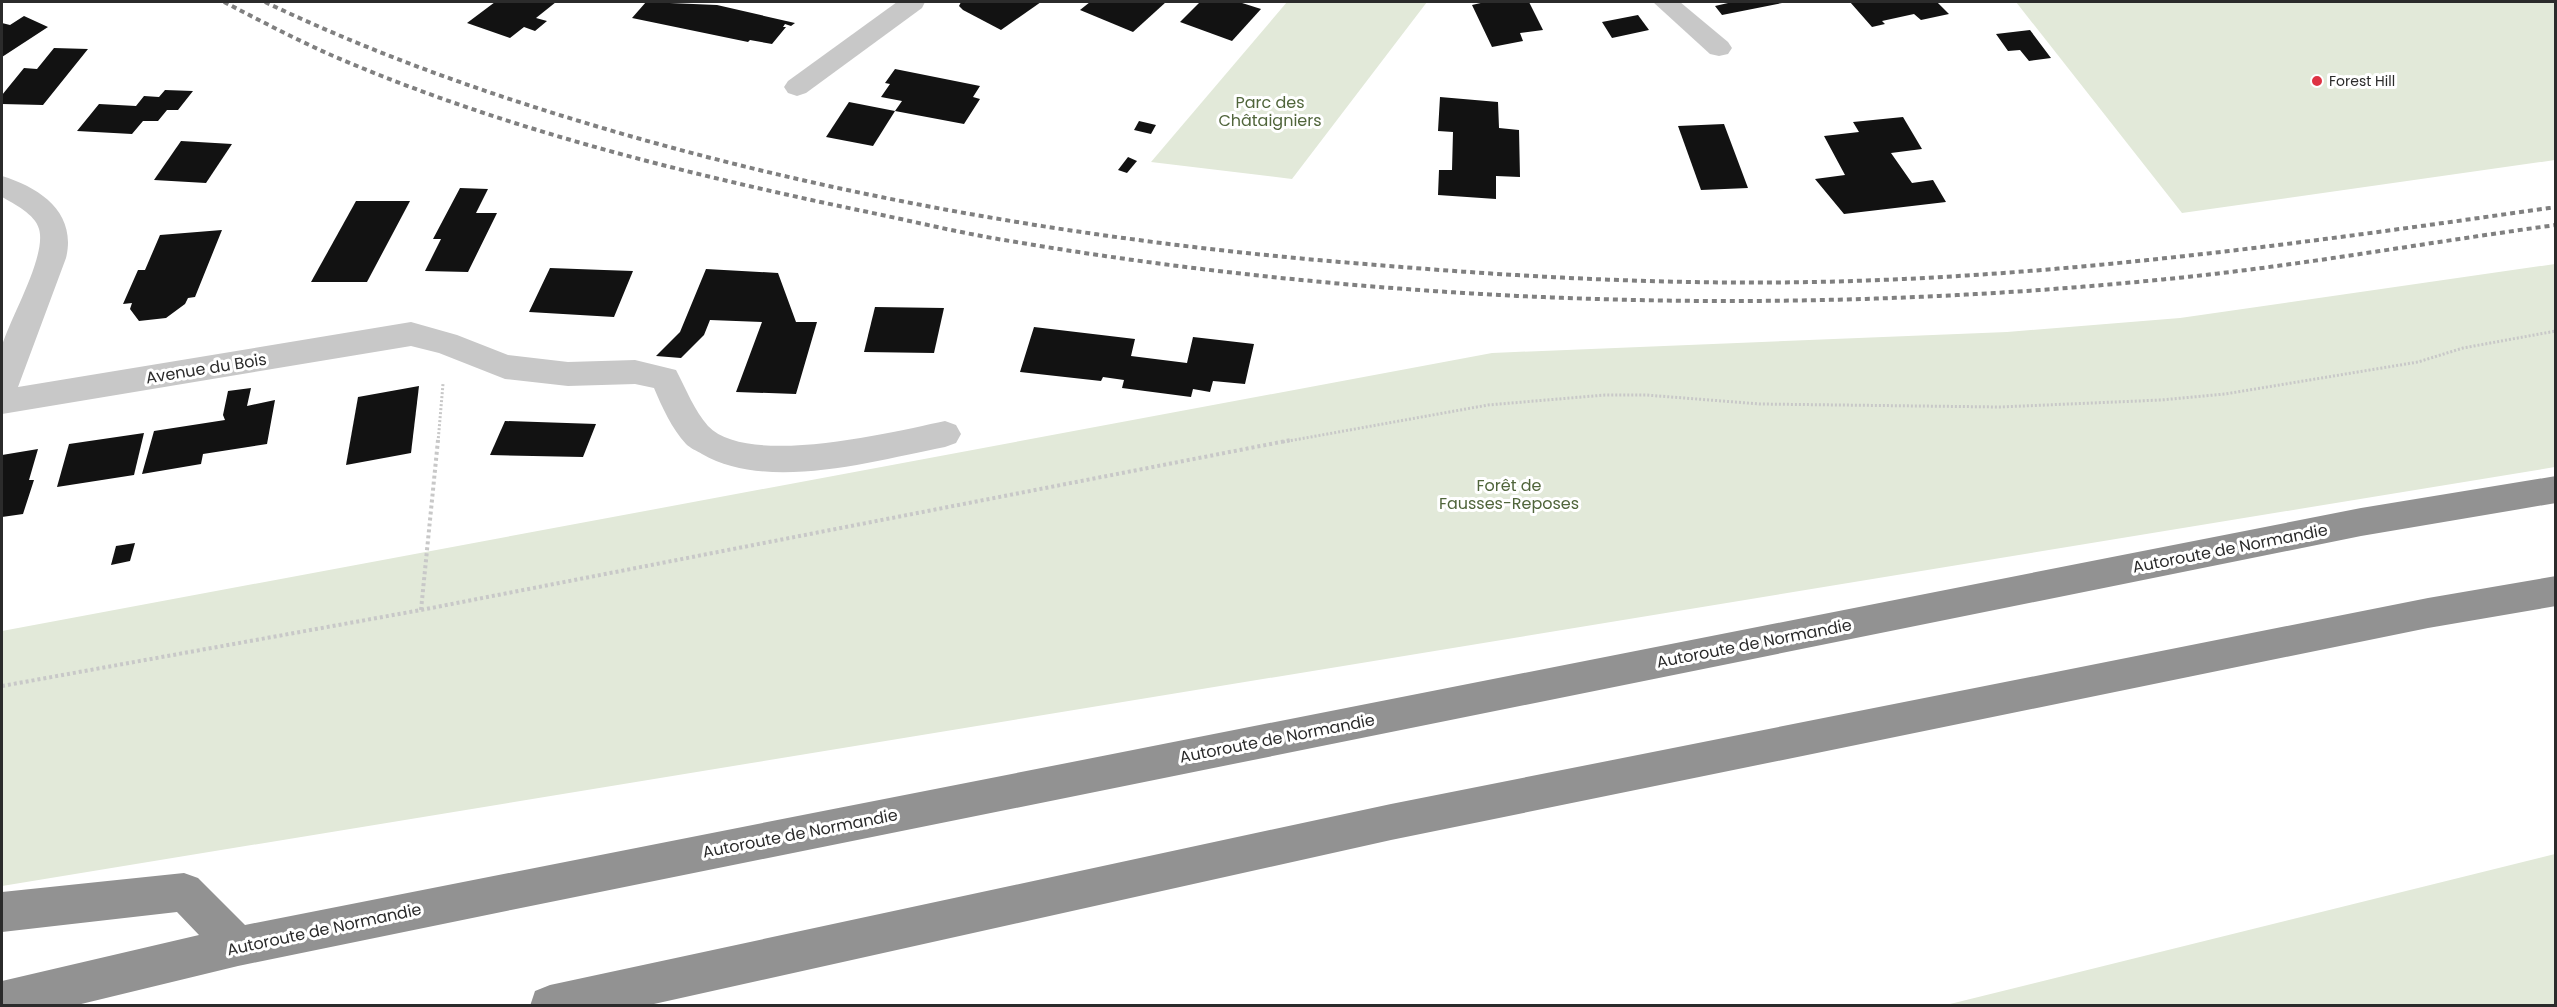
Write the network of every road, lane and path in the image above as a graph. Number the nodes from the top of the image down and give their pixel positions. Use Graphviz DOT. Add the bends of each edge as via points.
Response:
graph roads {
  1 [pos="913,2"];
  2 [pos="1665,2"];
  3 [pos="1719,48"];
  4 [pos="797,87"];
  5 [pos="2,186"];
  6 [pos="2556,331"];
  7 [pos="446,343"];
  8 [pos="2,387"];
  9 [pos="2,402"];
  10 [pos="945,434"];
  11 [pos="2556,489"];
  12 [pos="2556,591"];
  13 [pos="421,610"];
  14 [pos="2,686"];
  15 [pos="2,912"];
  16 [pos="238,946"];
  17 [pos="2,1002"];
  18 [pos="550,1005"];
  1 -- 4 [label="street"];
  2 -- 3 [label="street"];
  5 -- 8 [label="street" via="49,216 56,238"];
  6 -- 13 [label="path" via="2463,348 2418,362 2225,394 2161,400 2000,407 1760,404 1646,395 1488,405"];
  7 -- 9 [label="street, Avenue du Bois" via="411,334"];
  7 -- 10 [label="street" via="505,367 568,374 635,372 665,379 698,436 730,454 782,460 860,451"];
  7 -- 13 [label="path"];
  11 -- 16 [label="highway, Autoroute de Normandie" via="2361,522"];
  12 -- 18 [label="highway" via="2428,613 1391,822"];
  13 -- 14 [label="path"];
  15 -- 16 [label="highway" via="184,892"];
  16 -- 17 [label="highway, Autoroute de Normandie"];
}
